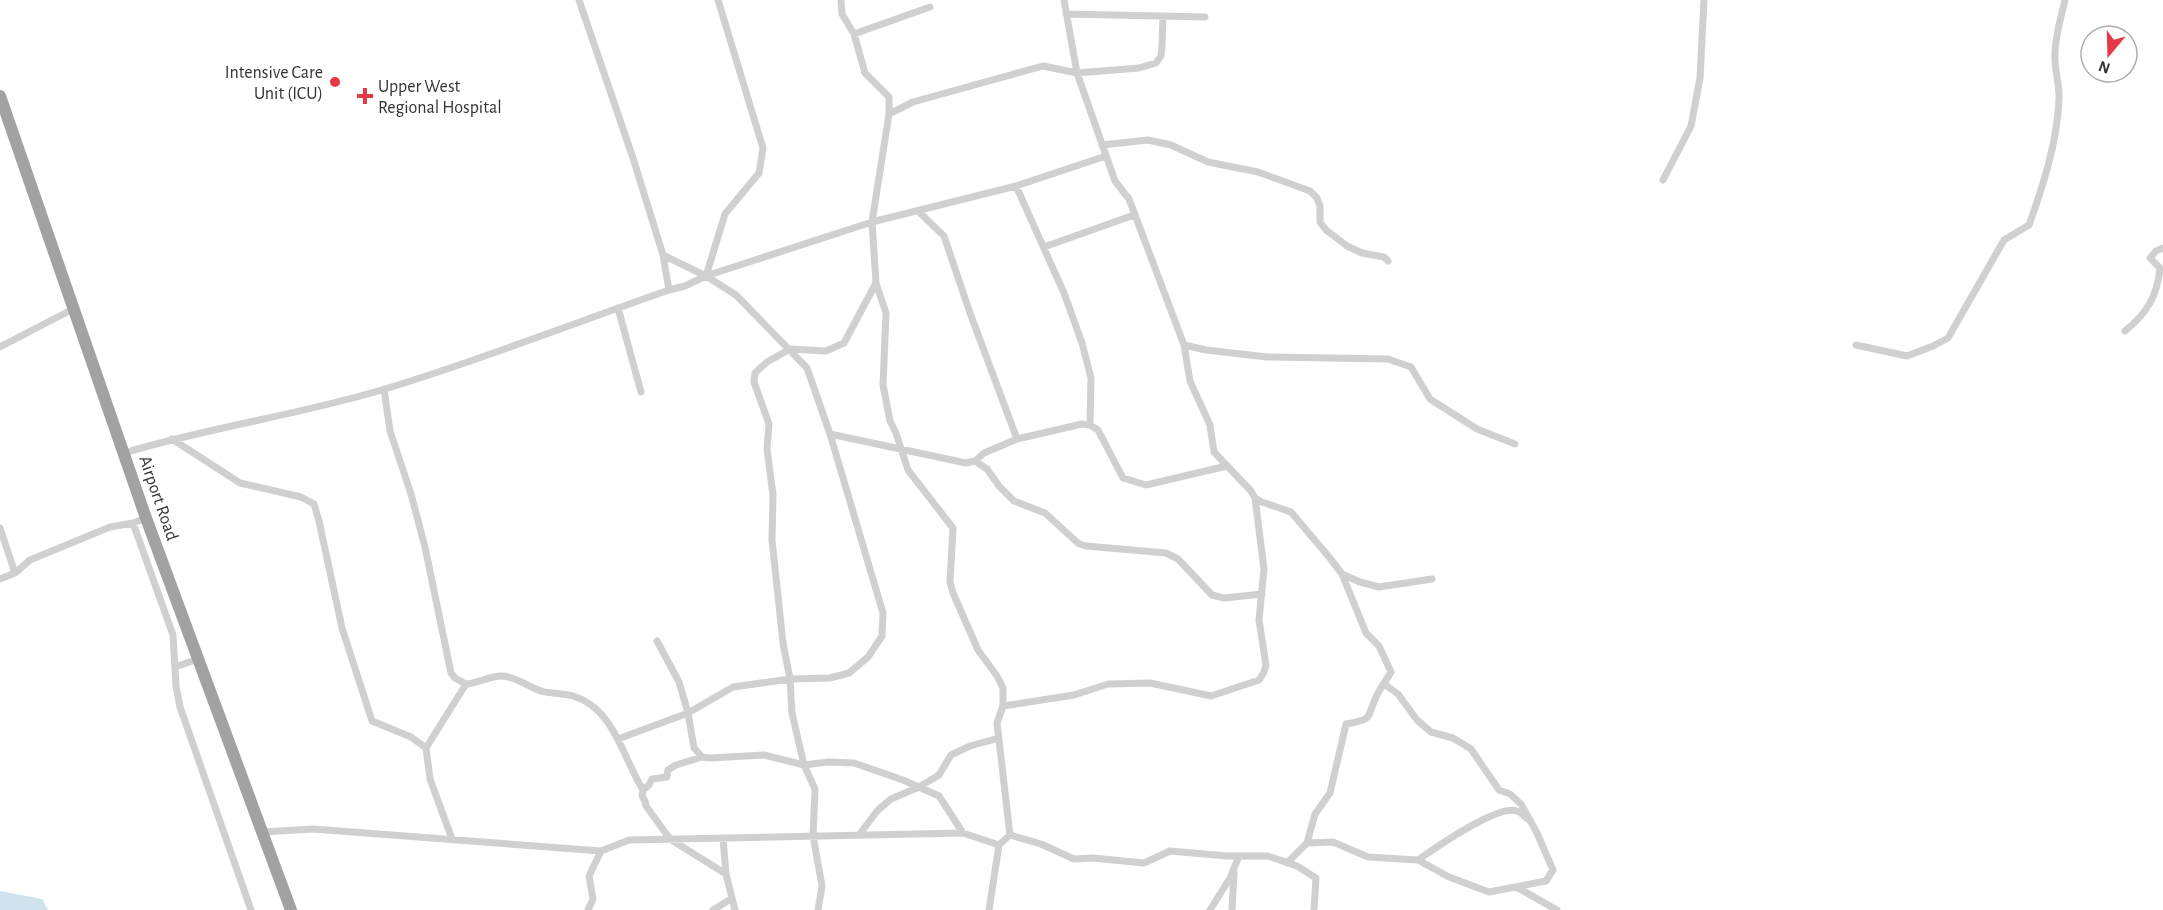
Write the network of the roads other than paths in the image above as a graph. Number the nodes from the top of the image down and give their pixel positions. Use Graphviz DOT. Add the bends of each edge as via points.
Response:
graph roads {
  1 [pos="579,0"];
  2 [pos="718,0"];
  3 [pos="841,0"];
  4 [pos="1064,0"];
  5 [pos="1704,0"];
  6 [pos="2065,0"];
  7 [pos="930,7"];
  8 [pos="1066,14"];
  9 [pos="1163,16"];
  10 [pos="1205,17"];
  11 [pos="854,34"];
  12 [pos="1077,73"];
  13 [pos="0,96"];
  14 [pos="888,114"];
  15 [pos="1102,145"];
  16 [pos="1106,156"];
  17 [pos="1664,180"];
  18 [pos="1016,186"];
  19 [pos="918,211"];
  20 [pos="1134,215"];
  21 [pos="872,222"];
  22 [pos="1044,247"];
  23 [pos="2163,248"];
  24 [pos="663,255"];
  25 [pos="1388,261"];
  26 [pos="706,276"];
  27 [pos="876,283"];
  28 [pos="669,290"];
  29 [pos="618,308"];
  30 [pos="73,309"];
  31 [pos="2125,331"];
  32 [pos="1184,345"];
  33 [pos="1856,345"];
  34 [pos="0,347"];
  35 [pos="790,349"];
  36 [pos="384,389"];
  37 [pos="641,392"];
  38 [pos="1090,425"];
  39 [pos="830,434"];
  40 [pos="172,439"];
  41 [pos="1017,439"];
  42 [pos="1515,444"];
  43 [pos="901,449"];
  44 [pos="124,453"];
  45 [pos="975,461"];
  46 [pos="1227,466"];
  47 [pos="1255,498"];
  48 [pos="146,518"];
  49 [pos="133,524"];
  50 [pos="0,528"];
  51 [pos="15,573"];
  52 [pos="1342,574"];
  53 [pos="0,579"];
  54 [pos="1432,579"];
  55 [pos="1262,594"];
  56 [pos="657,641"];
  57 [pos="198,658"];
  58 [pos="175,668"];
  59 [pos="1391,672"];
  60 [pos="790,679"];
  61 [pos="466,684"];
  62 [pos="1003,706"];
  63 [pos="687,713"];
  64 [pos="999,738"];
  65 [pos="618,739"];
  66 [pos="426,748"];
  67 [pos="702,757"];
  68 [pos="804,765"];
  69 [pos="919,787"];
  70 [pos="643,790"];
  71 [pos="1529,819"];
  72 [pos="262,832"];
  73 [pos="963,834"];
  74 [pos="859,835"];
  75 [pos="1010,835"];
  76 [pos="813,836"];
  77 [pos="723,838"];
  78 [pos="452,839"];
  79 [pos="670,839"];
  80 [pos="1307,843"];
  81 [pos="999,844"];
  82 [pos="601,850"];
  83 [pos="1239,856"];
  84 [pos="1418,860"];
  85 [pos="1287,863"];
  86 [pos="1235,867"];
  87 [pos="726,874"];
  88 [pos="1517,887"];
  89 [pos="731,899"];
  90 [pos="251,910"];
  91 [pos="291,910"];
  92 [pos="588,910"];
  93 [pos="713,910"];
  94 [pos="735,910"];
  95 [pos="818,910"];
  96 [pos="989,910"];
  97 [pos="1210,910"];
  98 [pos="1232,910"];
  99 [pos="1314,910"];
  100 [pos="1557,910"];
  1 -- 24 [label="street"];
  2 -- 26 [label="street" via="763,148 759,173 725,214"];
  3 -- 11 [label="street" via="842,14"];
  4 -- 8 [label="street"];
  5 -- 17 [label="street" via="1700,78 1691,126"];
  6 -- 33 [label="street" via="2056,41 2056,120 2047,170 2029,225 2004,240 1948,338 1907,356"];
  7 -- 11 [label="street"];
  8 -- 9 [label="street"];
  8 -- 12 [label="street"];
  9 -- 10 [label="street"];
  9 -- 12 [label="street" via="1161,56 1156,63 1139,69"];
  11 -- 14 [label="street" via="865,73 889,97"];
  12 -- 14 [label="street" via="1043,66 914,102"];
  12 -- 15 [label="street"];
  13 -- 30 [label="highway, Airport Road"];
  14 -- 21 [label="street"];
  15 -- 16 [label="street"];
  15 -- 25 [label="street" via="1148,140 1171,145 1208,162 1257,172 1310,191 1317,198 1320,222 1326,230 1347,246 1384,256"];
  16 -- 18 [label="street"];
  16 -- 20 [label="street"];
  18 -- 19 [label="street"];
  18 -- 22 [label="street"];
  19 -- 21 [label="street"];
  19 -- 41 [label="street" via="944,236"];
  20 -- 22 [label="street"];
  20 -- 32 [label="street"];
  21 -- 26 [label="street"];
  21 -- 27 [label="street"];
  22 -- 38 [label="street" via="1082,343 1091,378"];
  23 -- 31 [label="street" via="2150,258 2160,268 2153,300 2141,318"];
  24 -- 26 [label="street"];
  24 -- 28 [label="street"];
  26 -- 28 [label="street"];
  26 -- 35 [label="street" via="736,295"];
  27 -- 35 [label="street" via="844,343 826,351"];
  27 -- 43 [label="street" via="886,313 883,385 890,421"];
  28 -- 29 [label="street"];
  29 -- 36 [label="street"];
  29 -- 37 [label="street"];
  30 -- 34 [label="street"];
  30 -- 44 [label="highway, Airport Road"];
  32 -- 42 [label="street" via="1267,357 1388,359 1411,367 1430,399 1477,429"];
  32 -- 46 [label="street" via="1190,381 1210,425 1214,452"];
  35 -- 39 [label="street" via="807,368"];
  35 -- 60 [label="street" via="755,373 754,382 769,424 772,540"];
  36 -- 40 [label="street"];
  36 -- 61 [label="street" via="390,431 425,548 451,673"];
  38 -- 41 [label="street"];
  38 -- 46 [label="street" via="1098,430 1123,478 1135,483 1146,485"];
  39 -- 43 [label="street"];
  39 -- 60 [label="street" via="883,613 882,636 868,657 849,673 830,678"];
  40 -- 44 [label="street"];
  40 -- 66 [label="street" via="240,483 301,497 314,504 342,628 372,721"];
  41 -- 45 [label="street"];
  43 -- 45 [label="street" via="966,463"];
  43 -- 62 [label="street" via="908,470 953,528 953,593 978,650 1003,688"];
  44 -- 48 [label="highway, Airport Road"];
  45 -- 55 [label="street" via="987,469 1014,501 1045,513 1079,544 1166,553 1178,559 1212,595 1224,598"];
  46 -- 47 [label="street"];
  47 -- 52 [label="street" via="1291,512"];
  47 -- 55 [label="street" via="1264,569"];
  48 -- 49 [label="street"];
  48 -- 57 [label="highway, Airport Road"];
  49 -- 51 [label="street" via="110,527 30,560"];
  49 -- 58 [label="street" via="173,635"];
  50 -- 51 [label="street"];
  51 -- 53 [label="street"];
  52 -- 54 [label="street" via="1379,586"];
  52 -- 59 [label="street" via="1366,633 1379,646"];
  55 -- 62 [label="street" via="1259,620 1266,665 1259,680 1211,696 1150,683 1108,684 1074,695"];
  56 -- 63 [label="street" via="679,682"];
  57 -- 58 [label="street"];
  57 -- 72 [label="highway, Airport Road"];
  58 -- 90 [label="street" via="180,707"];
  59 -- 71 [label="street" via="1384,684 1398,694 1417,720 1431,732 1453,738 1471,749 1499,790 1521,804"];
  59 -- 80 [label="street" via="1366,719 1346,724 1330,793 1315,814"];
  60 -- 63 [label="street" via="733,687"];
  60 -- 68 [label="street" via="792,713"];
  61 -- 65 [label="street" via="503,676 541,691 574,696 597,709"];
  61 -- 66 [label="street"];
  62 -- 64 [label="street" via="997,723"];
  63 -- 65 [label="street"];
  63 -- 67 [label="street" via="694,748"];
  64 -- 69 [label="street" via="951,754 939,775"];
  64 -- 75 [label="street"];
  65 -- 70 [label="street"];
  66 -- 78 [label="street" via="430,779"];
  67 -- 68 [label="street" via="764,755"];
  67 -- 70 [label="street" via="676,765 668,770 667,777 652,779"];
  68 -- 69 [label="street" via="854,763"];
  68 -- 76 [label="street" via="815,789"];
  69 -- 73 [label="street" via="942,798"];
  69 -- 74 [label="street" via="891,799"];
  70 -- 79 [label="street" via="646,806"];
  71 -- 84 [label="street" via="1517,811 1498,812"];
  71 -- 88 [label="street" via="1553,870 1546,881"];
  72 -- 78 [label="street" via="313,829"];
  72 -- 91 [label="highway, Airport Road"];
  73 -- 74 [label="street"];
  73 -- 81 [label="street"];
  74 -- 76 [label="street"];
  75 -- 81 [label="street"];
  75 -- 83 [label="street" via="1074,859 1144,863 1170,851"];
  76 -- 77 [label="street"];
  76 -- 95 [label="street" via="822,886"];
  77 -- 79 [label="street"];
  77 -- 87 [label="street"];
  78 -- 82 [label="street"];
  79 -- 82 [label="street" via="629,840"];
  79 -- 87 [label="street"];
  80 -- 84 [label="street" via="1333,842 1368,857"];
  80 -- 85 [label="street"];
  81 -- 96 [label="street"];
  82 -- 92 [label="street" via="589,876 593,899"];
  83 -- 85 [label="street" via="1269,856"];
  83 -- 86 [label="street"];
  84 -- 88 [label="street" via="1489,892"];
  85 -- 99 [label="street" via="1316,878"];
  86 -- 97 [label="street"];
  86 -- 98 [label="street"];
  87 -- 89 [label="street"];
  88 -- 100 [label="street"];
  89 -- 93 [label="street"];
  89 -- 94 [label="street"];
}
